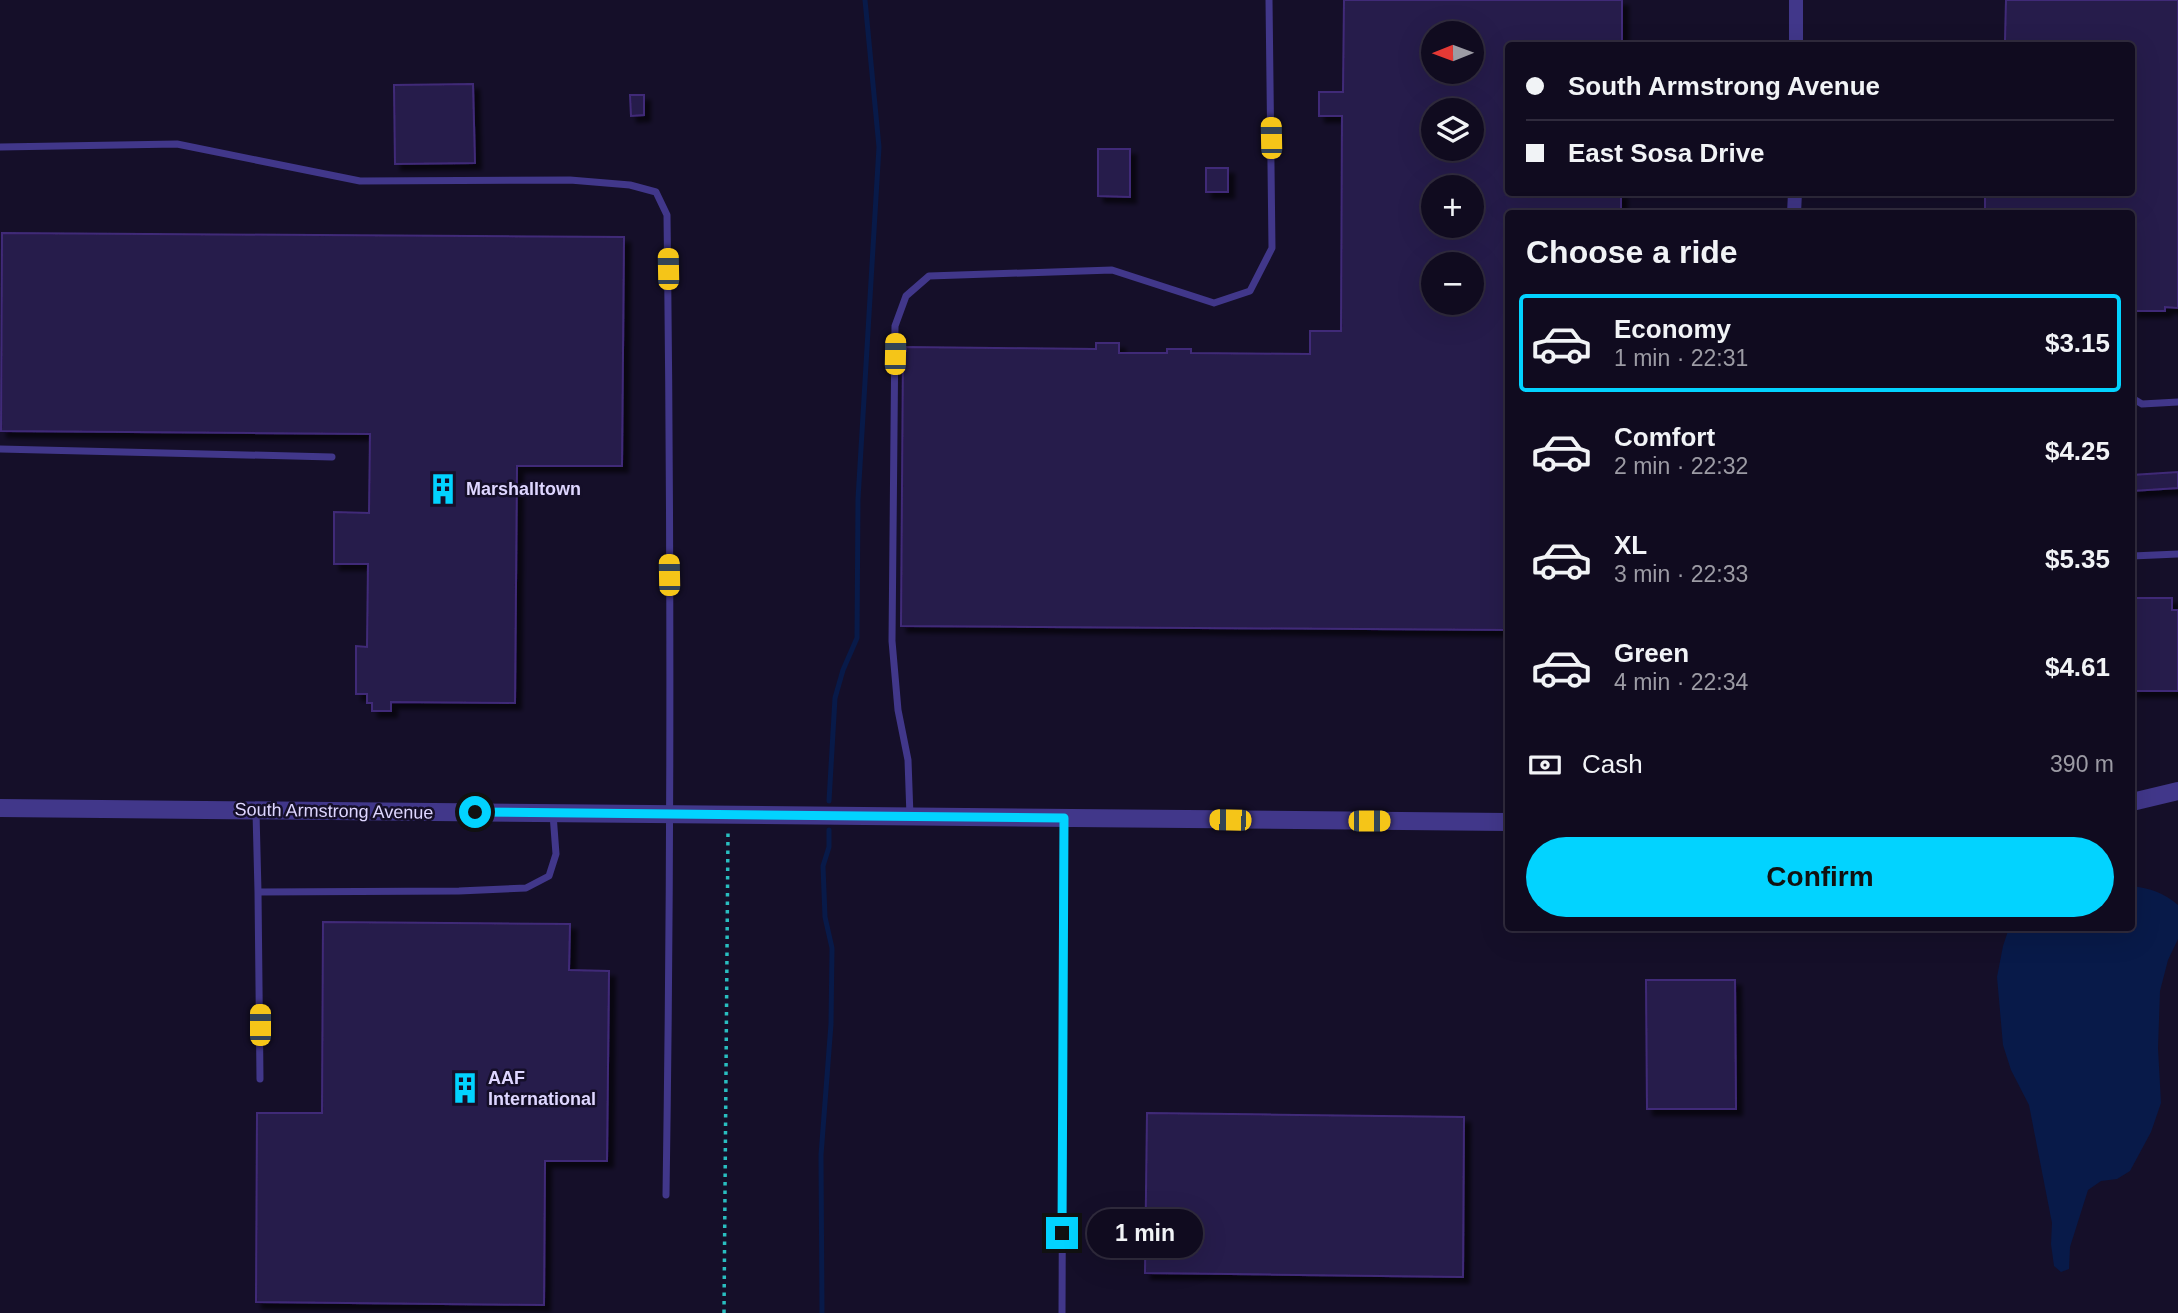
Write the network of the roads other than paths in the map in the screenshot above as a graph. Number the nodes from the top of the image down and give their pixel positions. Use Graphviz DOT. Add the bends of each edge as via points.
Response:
graph roads {
  1 [pos="1269,0"];
  2 [pos="1796,0"];
  3 [pos="1796,42"];
  4 [pos="0,147"];
  5 [pos="2135,400"];
  6 [pos="2178,402"];
  7 [pos="0,449"];
  8 [pos="332,457"];
  9 [pos="2178,554"];
  10 [pos="2135,555"];
  11 [pos="2178,791"];
  12 [pos="2135,801"];
  13 [pos="0,808"];
  14 [pos="256,811"];
  15 [pos="553,813"];
  16 [pos="670,814"];
  17 [pos="910,817"];
  18 [pos="1064,818"];
  19 [pos="1505,822"];
  20 [pos="258,892"];
  21 [pos="260,1079"];
  22 [pos="666,1195"];
  23 [pos="1062,1313"];
  1 -- 17 [label="lane" via="1272,248 1250,291 1213,303 1112,270 929,276 905,296 895,326 892,640 908,760"];
  2 -- 3 [label="street"];
  4 -- 16 [label="lane" via="177,144 360,181 570,180 656,192 667,215"];
  5 -- 6 [label="lane" via="2142,404"];
  7 -- 8 [label="lane"];
  9 -- 10 [label="lane"];
  11 -- 12 [label="street"];
  13 -- 14 [label="street, South Armstrong Avenue"];
  14 -- 15 [label="street, South Armstrong Avenue"];
  14 -- 20 [label="lane"];
  15 -- 16 [label="street, South Armstrong Avenue"];
  15 -- 20 [label="lane" via="556,854 549,876 526,888"];
  16 -- 17 [label="street, South Armstrong Avenue"];
  16 -- 22 [label="lane"];
  17 -- 18 [label="street, South Armstrong Avenue"];
  18 -- 19 [label="street, South Armstrong Avenue"];
  18 -- 23 [label="lane"];
  20 -- 21 [label="lane"];
}
